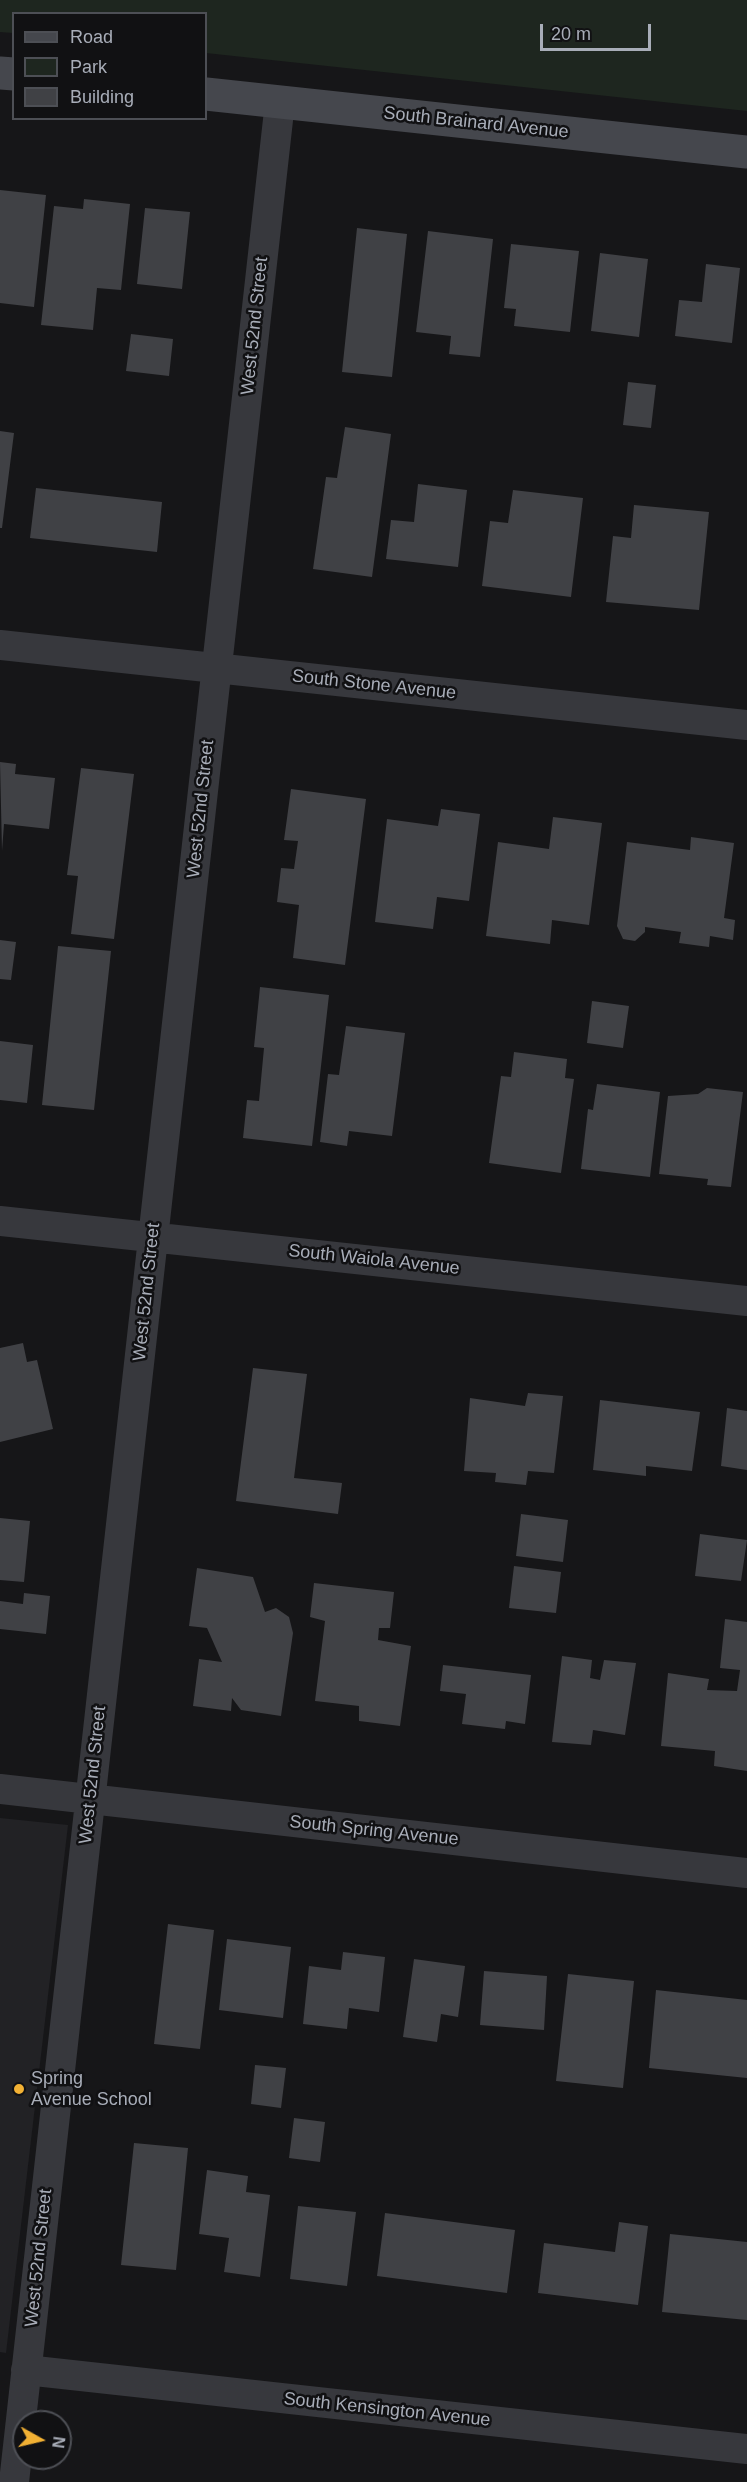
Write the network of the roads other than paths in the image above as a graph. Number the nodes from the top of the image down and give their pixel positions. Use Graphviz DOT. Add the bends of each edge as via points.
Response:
graph roads {
  1 [pos="207,94"];
  2 [pos="280,102"];
  3 [pos="747,152"];
  4 [pos="0,645"];
  5 [pos="217,668"];
  6 [pos="747,725"];
  7 [pos="0,1221"];
  8 [pos="153,1237"];
  9 [pos="747,1301"];
  10 [pos="0,1789"];
  11 [pos="90,1799"];
  12 [pos="747,1873"];
  13 [pos="26,2370"];
  14 [pos="747,2449"];
  15 [pos="14,2482"];
  1 -- 2 [label="street, South Brainard Avenue"];
  2 -- 3 [label="street, South Brainard Avenue"];
  2 -- 5 [label="street, West 52nd Street"];
  4 -- 5 [label="street, South Stone Avenue"];
  5 -- 6 [label="street, South Stone Avenue"];
  5 -- 8 [label="street, West 52nd Street"];
  7 -- 8 [label="street, South Waiola Avenue"];
  8 -- 9 [label="street, South Waiola Avenue"];
  8 -- 11 [label="street, West 52nd Street"];
  10 -- 11 [label="street, South Spring Avenue"];
  11 -- 12 [label="street, South Spring Avenue"];
  11 -- 13 [label="street, West 52nd Street"];
  13 -- 14 [label="street, South Kensington Avenue"];
  13 -- 15 [label="street, West 52nd Street"];
}
